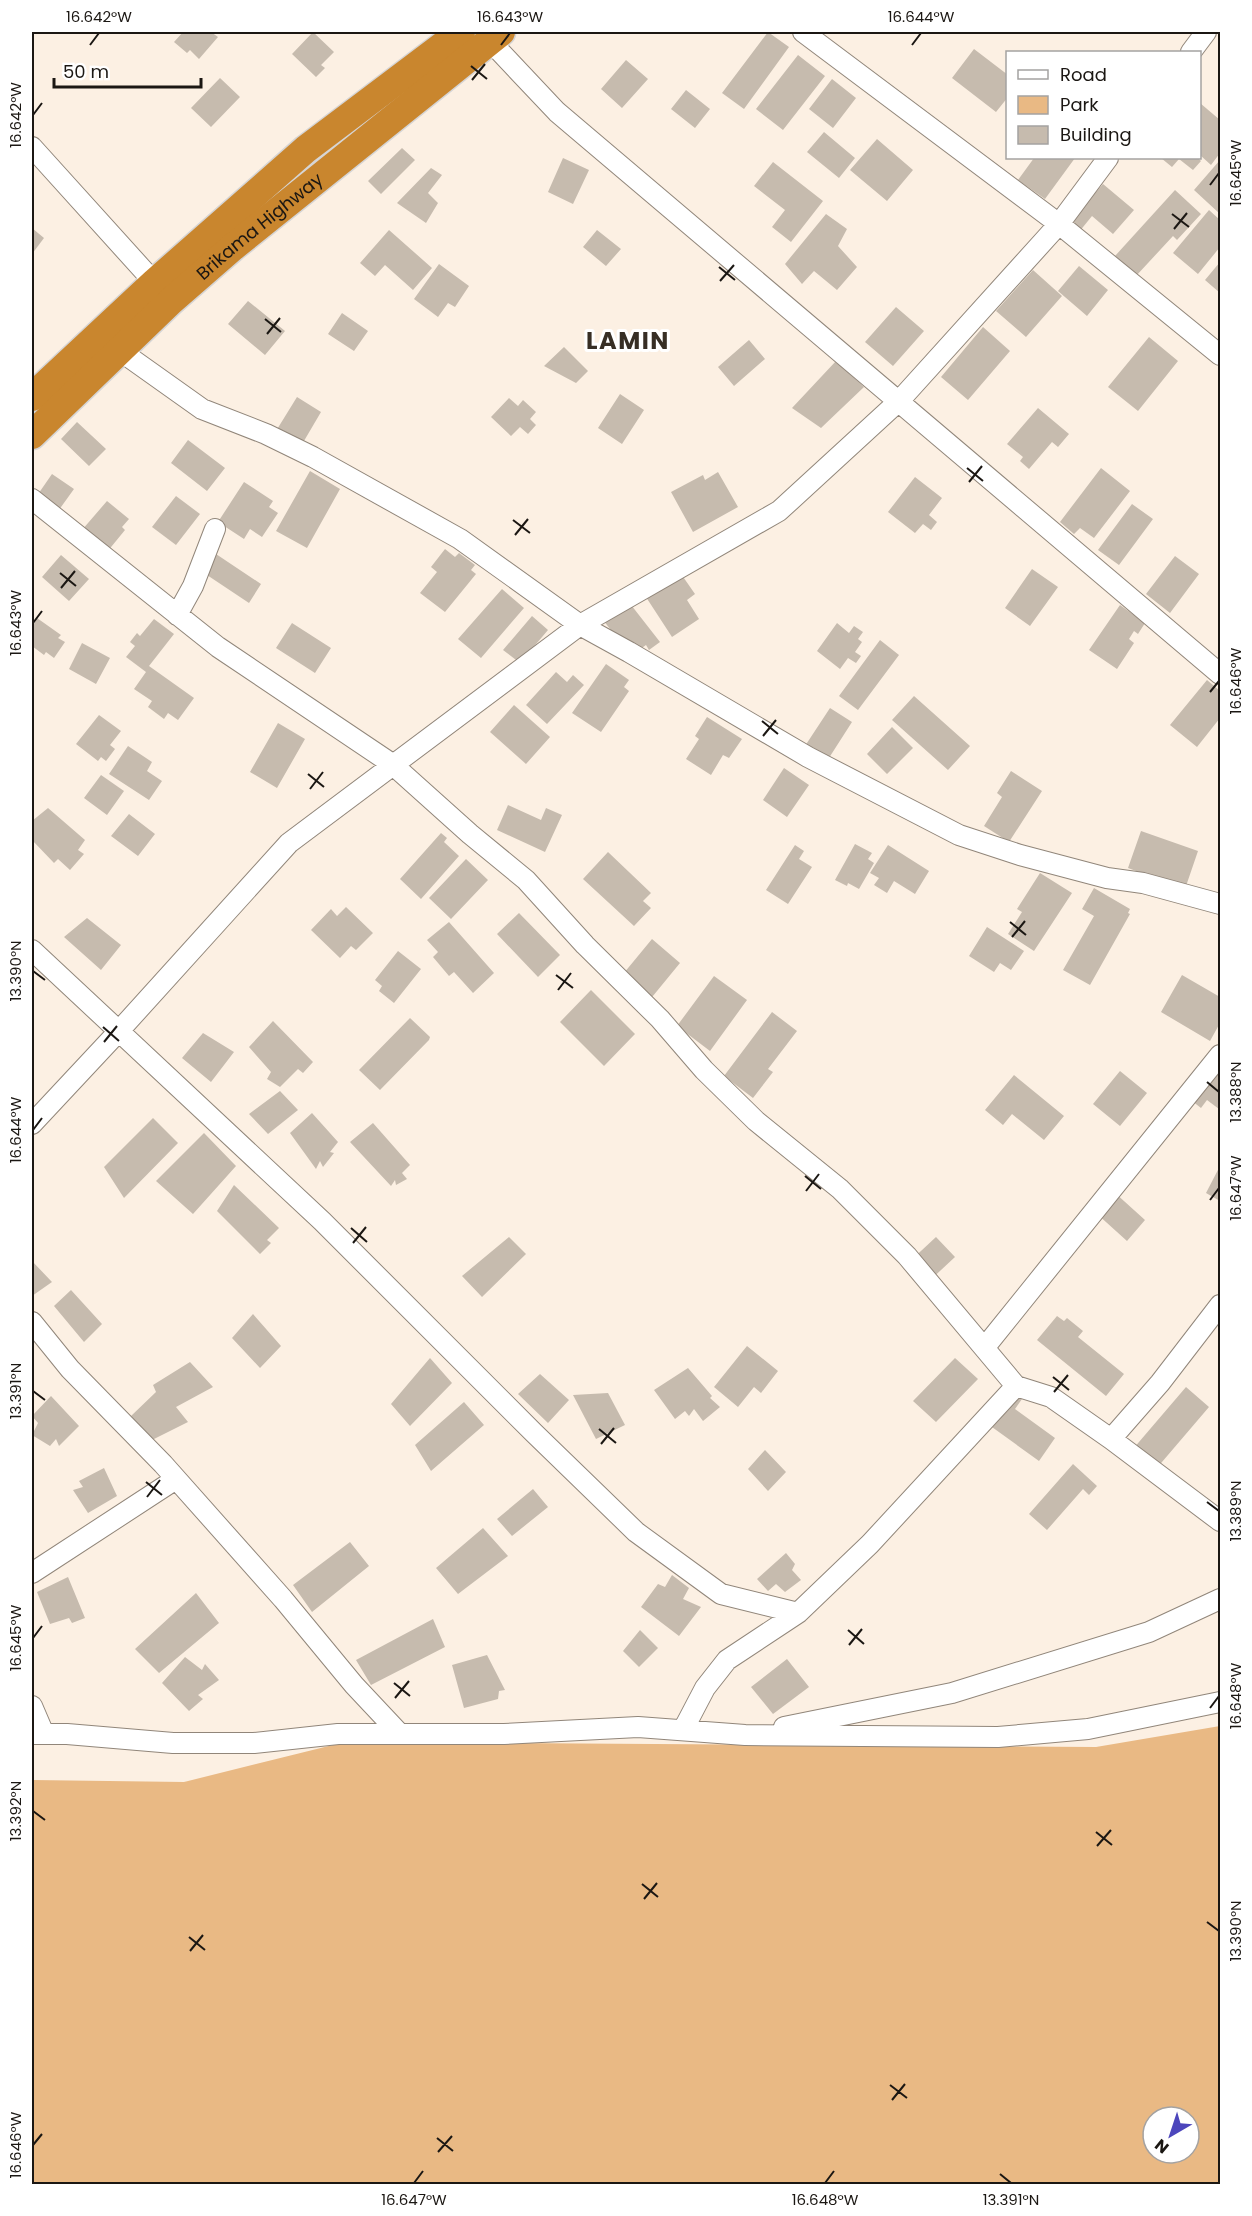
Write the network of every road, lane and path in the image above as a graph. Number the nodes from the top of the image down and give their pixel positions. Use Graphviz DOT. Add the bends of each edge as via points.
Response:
graph roads {
  1 [pos="461,32"];
  2 [pos="803,32"];
  3 [pos="1206,32"];
  4 [pos="495,36"];
  5 [pos="1192,51"];
  6 [pos="32,147"];
  7 [pos="1107,159"];
  8 [pos="1059,224"];
  9 [pos="162,292"];
  10 [pos="118,350"];
  11 [pos="1221,355"];
  12 [pos="32,397"];
  13 [pos="900,400"];
  14 [pos="32,435"];
  15 [pos="32,499"];
  16 [pos="215,529"];
  17 [pos="177,615"];
  18 [pos="580,625"];
  19 [pos="1221,674"];
  20 [pos="392,765"];
  21 [pos="1221,903"];
  22 [pos="32,950"];
  23 [pos="118,1032"];
  24 [pos="1221,1055"];
  25 [pos="32,1124"];
  26 [pos="1221,1305"];
  27 [pos="32,1322"];
  28 [pos="985,1347"];
  29 [pos="1016,1386"];
  30 [pos="1111,1439"];
  31 [pos="176,1479"];
  32 [pos="1221,1521"];
  33 [pos="32,1574"];
  34 [pos="1221,1599"];
  35 [pos="798,1613"];
  36 [pos="1221,1702"];
  37 [pos="32,1706"];
  38 [pos="683,1730"];
  39 [pos="38,1734"];
  40 [pos="400,1734"];
  41 [pos="746,1735"];
  1 -- 9 [label="highway, Brikama Highway" via="306,149"];
  2 -- 8 [label="street"];
  3 -- 5 [label="street"];
  4 -- 9 [label="highway, Brikama Highway" via="233,247"];
  4 -- 13 [label="street" via="557,112"];
  6 -- 9 [label="street"];
  7 -- 8 [label="street"];
  8 -- 11 [label="street"];
  8 -- 13 [label="street"];
  9 -- 10 [label="highway, Brikama Highway"];
  9 -- 12 [label="highway, Brikama Highway"];
  10 -- 14 [label="highway, Brikama Highway"];
  10 -- 18 [label="street" via="202,409 313,457 460,539"];
  13 -- 18 [label="street" via="779,511"];
  13 -- 19 [label="street"];
  15 -- 17 [label="street"];
  16 -- 17 [label="street"];
  17 -- 20 [label="street"];
  18 -- 20 [label="street"];
  18 -- 21 [label="street" via="808,757 959,835 1074,870"];
  20 -- 23 [label="street" via="289,843"];
  20 -- 28 [label="street" via="526,879 704,1070 756,1120 840,1188 907,1256"];
  22 -- 23 [label="street"];
  23 -- 25 [label="street"];
  23 -- 35 [label="street" via="322,1221 636,1532 721,1594"];
  24 -- 28 [label="street"];
  26 -- 30 [label="street"];
  27 -- 31 [label="street" via="70,1369"];
  28 -- 29 [label="street"];
  29 -- 30 [label="street" via="1051,1397"];
  29 -- 35 [label="street" via="870,1544"];
  30 -- 32 [label="street"];
  31 -- 33 [label="street"];
  31 -- 40 [label="street"];
  34 -- 41 [label="street" via="1149,1632 952,1693"];
  35 -- 38 [label="street" via="727,1660 705,1688"];
  36 -- 41 [label="street" via="1088,1729 998,1737"];
  37 -- 39 [label="street"];
  38 -- 40 [label="street" via="638,1727 504,1734"];
  38 -- 41 [label="street"];
  39 -- 40 [label="street" via="173,1743 254,1743 338,1734"];
}
